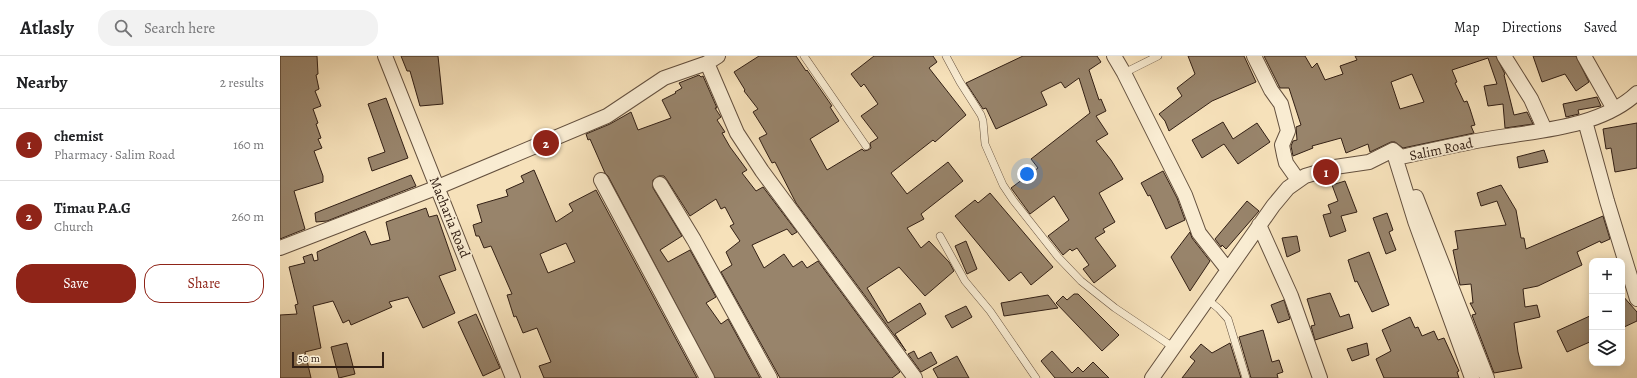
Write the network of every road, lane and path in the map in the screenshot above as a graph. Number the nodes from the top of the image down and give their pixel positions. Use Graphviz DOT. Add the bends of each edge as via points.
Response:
graph roads {
  1 [pos="385,56"];
  2 [pos="804,56"];
  3 [pos="946,56"];
  4 [pos="1114,56"];
  5 [pos="1158,56"];
  6 [pos="1254,56"];
  7 [pos="1504,56"];
  8 [pos="1584,56"];
  9 [pos="712,60"];
  10 [pos="1124,73"];
  11 [pos="1637,93"];
  12 [pos="1614,109"];
  13 [pos="1585,121"];
  14 [pos="1544,130"];
  15 [pos="866,146"];
  16 [pos="1397,154"];
  17 [pos="601,180"];
  18 [pos="1298,180"];
  19 [pos="660,184"];
  20 [pos="438,187"];
  21 [pos="1259,225"];
  22 [pos="940,236"];
  23 [pos="280,248"];
  24 [pos="1228,270"];
  25 [pos="1637,298"];
  26 [pos="1207,299"];
  27 [pos="1173,347"];
  28 [pos="513,378"];
  29 [pos="707,378"];
  30 [pos="770,378"];
  31 [pos="915,378"];
  32 [pos="1036,378"];
  33 [pos="1152,378"];
  34 [pos="1246,378"];
  35 [pos="1320,378"];
  36 [pos="1472,378"];
  37 [pos="1487,378"];
  1 -- 20 [label="street, Macharia Road"];
  2 -- 15 [label="lane"];
  3 -- 27 [label="lane" via="981,115 985,144 1003,185 1013,200 1058,257 1081,281 1115,308"];
  4 -- 10 [label="street"];
  5 -- 10 [label="lane"];
  6 -- 18 [label="street" via="1281,104 1288,131 1282,146 1284,155"];
  7 -- 14 [label="street" via="1531,99"];
  8 -- 12 [label="street"];
  9 -- 20 [label="street" via="664,78 607,116"];
  9 -- 31 [label="street" via="737,134"];
  10 -- 24 [label="street" via="1185,195 1199,233"];
  11 -- 12 [label="street, Salim Road"];
  12 -- 13 [label="street, Salim Road"];
  13 -- 14 [label="street, Salim Road"];
  13 -- 25 [label="street"];
  14 -- 16 [label="street, Salim Road"];
  16 -- 18 [label="street, Salim Road" via="1369,162 1321,170"];
  16 -- 36 [label="street" via="1415,222"];
  16 -- 37 [label="street"];
  17 -- 29 [label="street"];
  18 -- 21 [label="street, Salim Road" via="1272,206"];
  19 -- 30 [label="street"];
  20 -- 23 [label="street"];
  20 -- 28 [label="street, Macharia Road"];
  21 -- 24 [label="street, Salim Road"];
  21 -- 35 [label="street" via="1290,296"];
  22 -- 32 [label="lane" via="965,281"];
  24 -- 26 [label="street, Salim Road"];
  26 -- 27 [label="street, Salim Road"];
  26 -- 34 [label="lane" via="1228,319"];
  27 -- 33 [label="street, Salim Road"];
}
